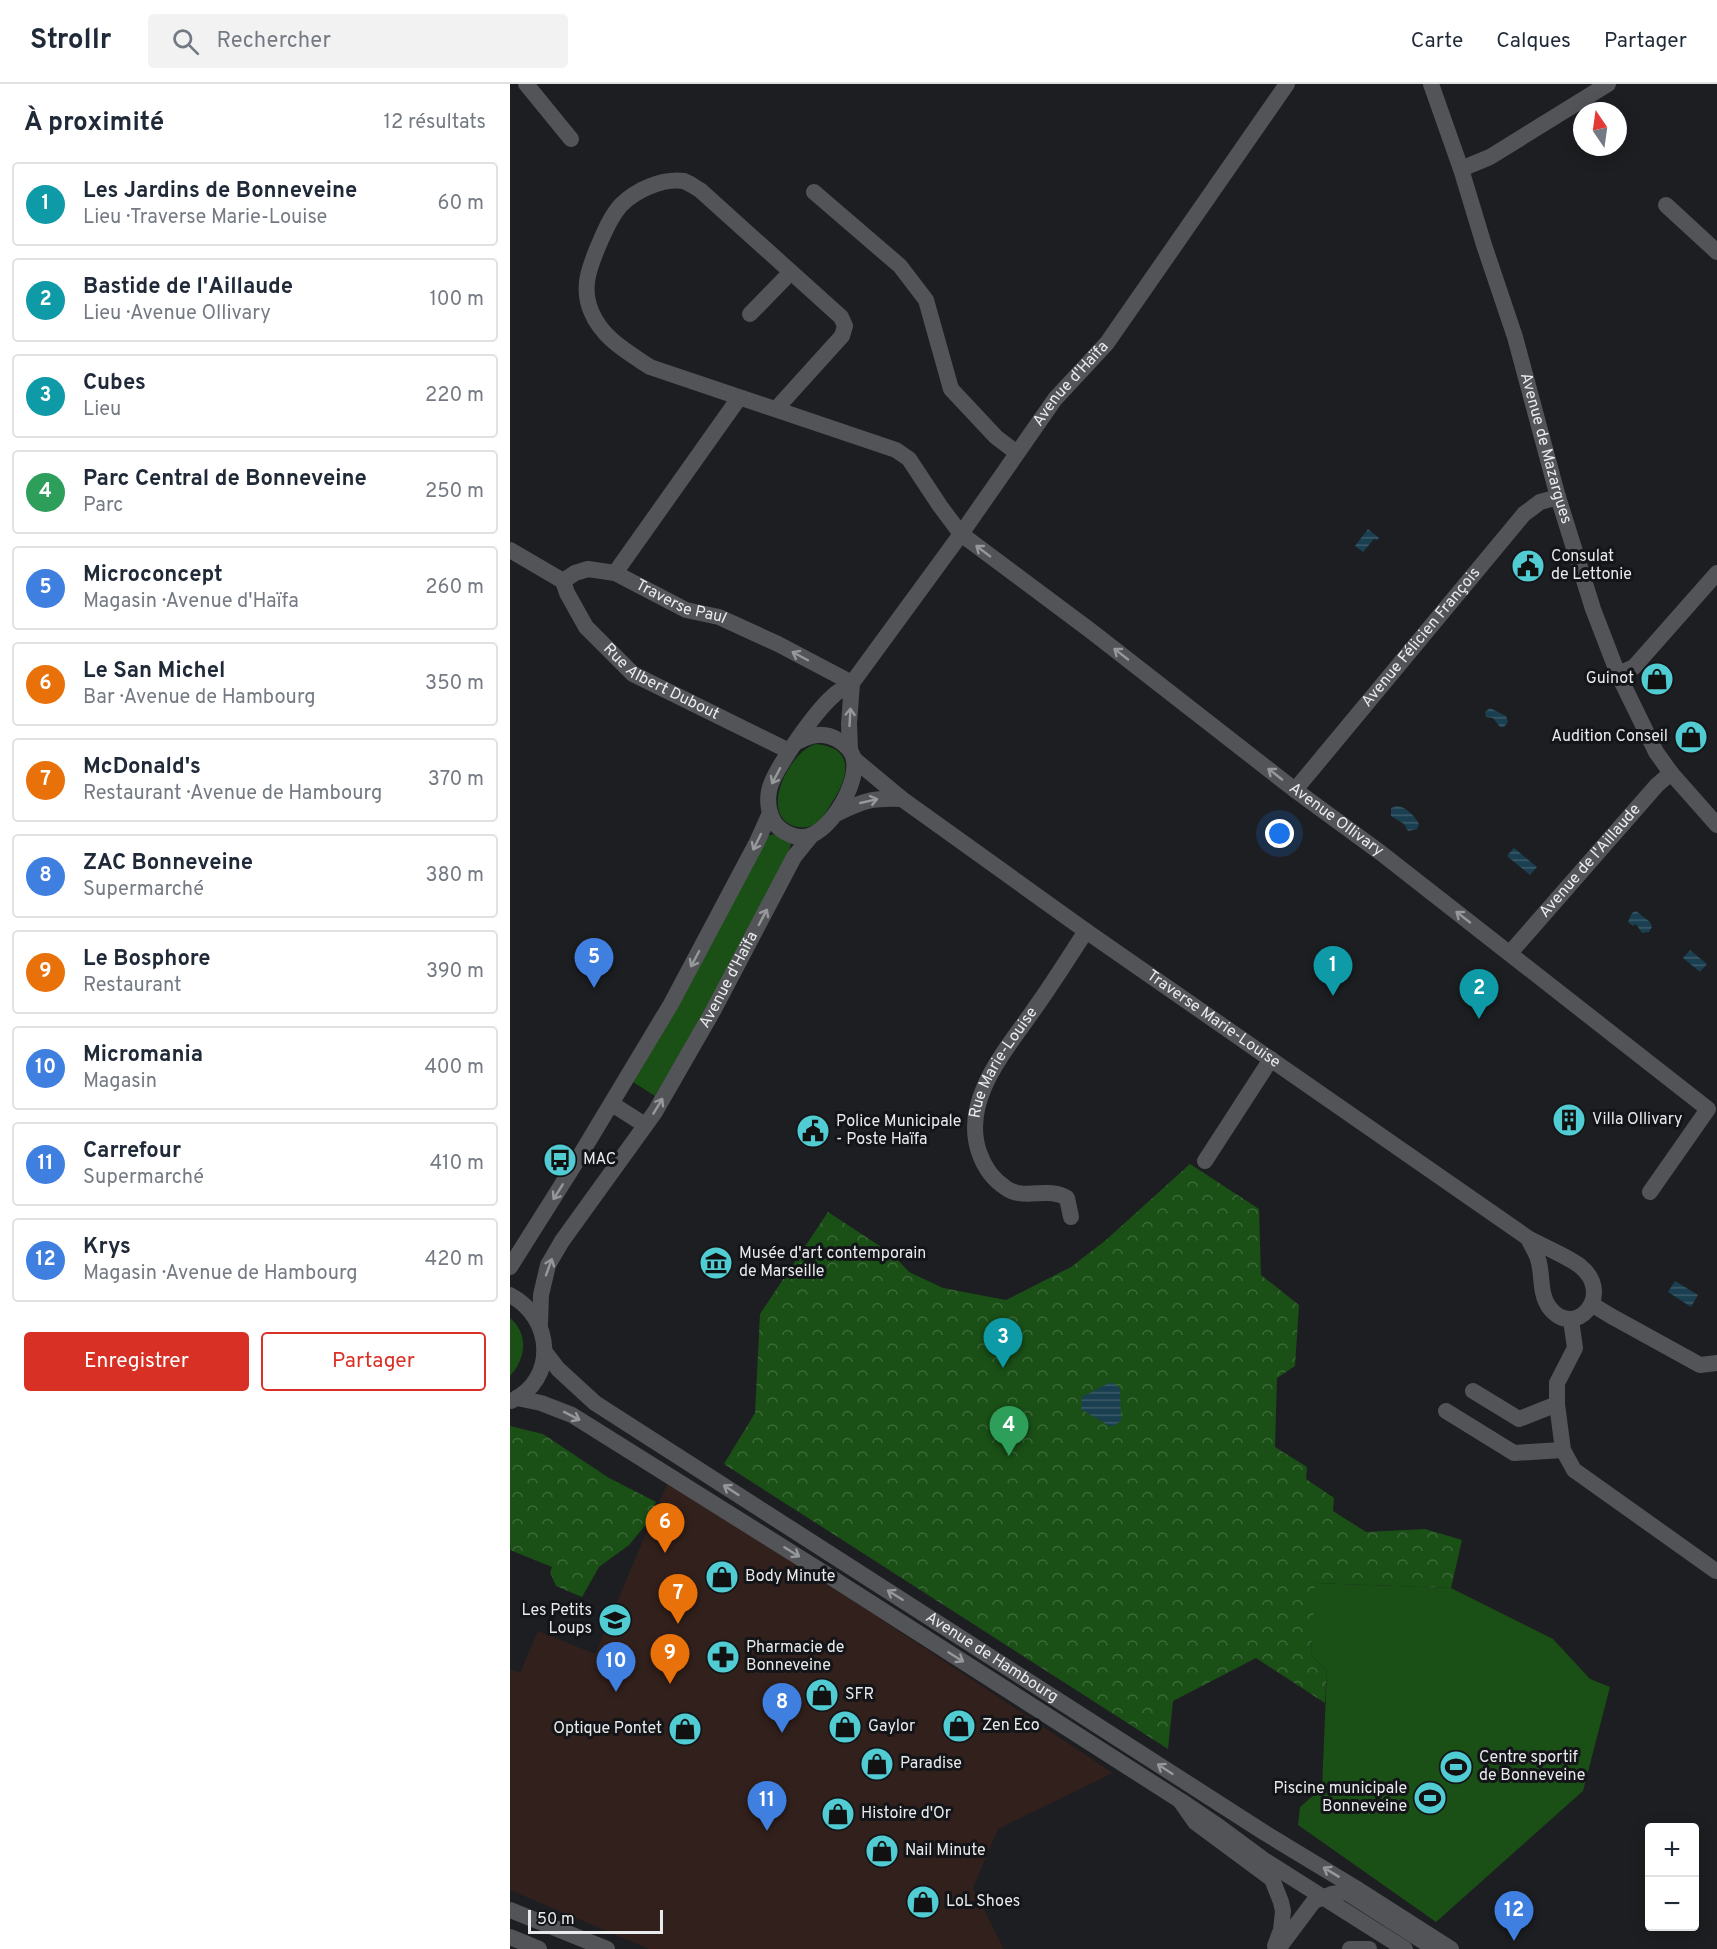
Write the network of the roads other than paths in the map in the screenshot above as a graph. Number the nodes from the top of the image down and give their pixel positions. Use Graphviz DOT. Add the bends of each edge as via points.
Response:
graph roads {
  1 [pos="526,84"];
  2 [pos="1287,84"];
  3 [pos="1431,84"];
  4 [pos="1608,84"];
  5 [pos="571,139"];
  6 [pos="1461,169"];
  7 [pos="814,192"];
  8 [pos="1666,205"];
  9 [pos="1717,252"];
  10 [pos="791,272"];
  11 [pos="750,314"];
  12 [pos="740,398"];
  13 [pos="776,409"];
  14 [pos="1017,453"];
  15 [pos="1558,497"];
  16 [pos="961,534"];
  17 [pos="510,550"];
  18 [pos="615,573"];
  19 [pos="1717,573"];
  20 [pos="563,581"];
  21 [pos="1618,674"];
  22 [pos="852,683"];
  23 [pos="792,747"];
  24 [pos="852,754"];
  25 [pos="1671,773"];
  26 [pos="1295,790"];
  27 [pos="902,799"];
  28 [pos="770,813"];
  29 [pos="837,813"];
  30 [pos="1717,825"];
  31 [pos="811,836"];
  32 [pos="1086,931"];
  33 [pos="1510,953"];
  34 [pos="1271,1059"];
  35 [pos="612,1104"];
  36 [pos="645,1125"];
  37 [pos="1205,1161"];
  38 [pos="1650,1192"];
  39 [pos="1071,1217"];
  40 [pos="1528,1238"];
  41 [pos="510,1267"];
  42 [pos="510,1295"];
  43 [pos="1593,1305"];
  44 [pos="1571,1320"];
  45 [pos="540,1324"];
  46 [pos="545,1352"];
  47 [pos="1717,1364"];
  48 [pos="1473,1391"];
  49 [pos="514,1399"];
  50 [pos="1557,1404"];
  51 [pos="1446,1411"];
  52 [pos="1563,1450"];
  53 [pos="1716,1571"];
  54 [pos="1181,1801"];
  55 [pos="1322,1897"];
  56 [pos="510,1910"];
  57 [pos="510,1937"];
  58 [pos="539,1949"];
  59 [pos="607,1949"];
  60 [pos="1276,1949"];
  61 [pos="1350,1949"];
  62 [pos="1370,1949"];
  63 [pos="1405,1949"];
  64 [pos="1435,1949"];
  65 [pos="1451,1949"];
  1 -- 5 [label="street"];
  2 -- 14 [label="street, Avenue d'Haïfa" via="1107,343 1055,399"];
  3 -- 6 [label="street, Avenue de Mazargues"];
  4 -- 6 [label="street" via="1490,157"];
  6 -- 15 [label="street, Avenue de Mazargues" via="1515,337"];
  7 -- 14 [label="street" via="900,266 926,300 951,389 996,437"];
  8 -- 9 [label="street"];
  10 -- 11 [label="street"];
  10 -- 12 [label="street, Avenue Ollivary" via="700,189 685,182 664,181 640,191 621,205 604,231 588,272 585,295 602,331 650,367"];
  10 -- 13 [label="street, Avenue Ollivary" via="841,316 845,326 842,336"];
  12 -- 13 [label="street, Avenue Ollivary"];
  12 -- 18 [label="street"];
  13 -- 16 [label="street, Avenue Ollivary" via="896,450 909,459"];
  14 -- 16 [label="street, Avenue d'Haïfa"];
  15 -- 21 [label="street, Avenue de Mazargues"];
  15 -- 26 [label="street, Avenue Félicien François" via="1540,502 1524,514"];
  16 -- 22 [label="street, Avenue d'Haïfa"];
  26 -- 16 [label="street, Avenue Ollivary, one-way"];
  17 -- 20 [label="street"];
  18 -- 20 [label="street, Traverse Paul" via="588,569"];
  22 -- 18 [label="street, Traverse Paul, one-way" via="778,644 719,618 686,610"];
  19 -- 21 [label="street" via="1634,667"];
  20 -- 23 [label="street, Rue Albert Dubout" via="586,627 633,674"];
  21 -- 25 [label="street, Avenue de Mazargues" via="1656,752"];
  22 -- 23 [label="street, Avenue d'Haïfa" via="832,696"];
  24 -- 22 [label="street, one-way"];
  23 -- 24 [label="street" via="810,736 823,734 843,743"];
  23 -- 28 [label="street, one-way" via="769,788"];
  24 -- 27 [label="street, Traverse Marie-Louise"];
  24 -- 29 [label="street" via="854,776"];
  25 -- 30 [label="street, Avenue de Mazargues"];
  25 -- 33 [label="street, Avenue de l'Aillaude"];
  33 -- 26 [label="street, Avenue Ollivary, one-way"];
  29 -- 27 [label="street, one-way" via="875,798"];
  27 -- 32 [label="street, Traverse Marie-Louise"];
  28 -- 31 [label="street" via="775,825 790,835"];
  28 -- 35 [label="street, one-way" via="671,1004"];
  29 -- 31 [label="street"];
  36 -- 31 [label="street, Avenue d'Haïfa, one-way" via="713,1011 794,857"];
  32 -- 34 [label="street, Traverse Marie-Louise"];
  32 -- 39 [label="street, Rue Marie-Louise" via="1003,1054 982,1091 975,1118 975,1139 984,1166 993,1177 1018,1194 1058,1192 1067,1198"];
  33 -- 38 [label="street, Avenue Ollivary" via="1708,1109"];
  34 -- 37 [label="street"];
  34 -- 40 [label="street, Traverse Marie-Louise"];
  35 -- 36 [label="street"];
  35 -- 41 [label="street, one-way"];
  45 -- 36 [label="street, Avenue d'Haïfa, one-way" via="548,1265"];
  40 -- 43 [label="street, Traverse Marie-Louise" via="1580,1266 1591,1278"];
  40 -- 44 [label="street" via="1538,1259 1548,1306 1560,1318"];
  42 -- 45 [label="street" via="532,1311"];
  43 -- 44 [label="street"];
  43 -- 47 [label="street" via="1700,1365"];
  44 -- 50 [label="street" via="1575,1348 1557,1383"];
  45 -- 46 [label="street, Avenue d'Haïfa"];
  46 -- 49 [label="street" via="541,1370 531,1386"];
  65 -- 46 [label="street, Avenue de Hambourg, one-way" via="595,1403"];
  48 -- 50 [label="street" via="1519,1419"];
  49 -- 54 [label="street, Avenue de Hambourg, one-way" via="541,1403 572,1415"];
  50 -- 52 [label="street"];
  51 -- 52 [label="street" via="1515,1453"];
  52 -- 53 [label="street" via="1574,1470"];
  54 -- 55 [label="street, Avenue de Hambourg"];
  54 -- 60 [label="street" via="1195,1822 1272,1879 1283,1911"];
  55 -- 60 [label="street" via="1314,1901"];
  55 -- 63 [label="street, Avenue de Hambourg"];
  55 -- 64 [label="street" via="1346,1892"];
  56 -- 59 [label="street"];
  57 -- 58 [label="street"];
  61 -- 62 [label="street"];
}
